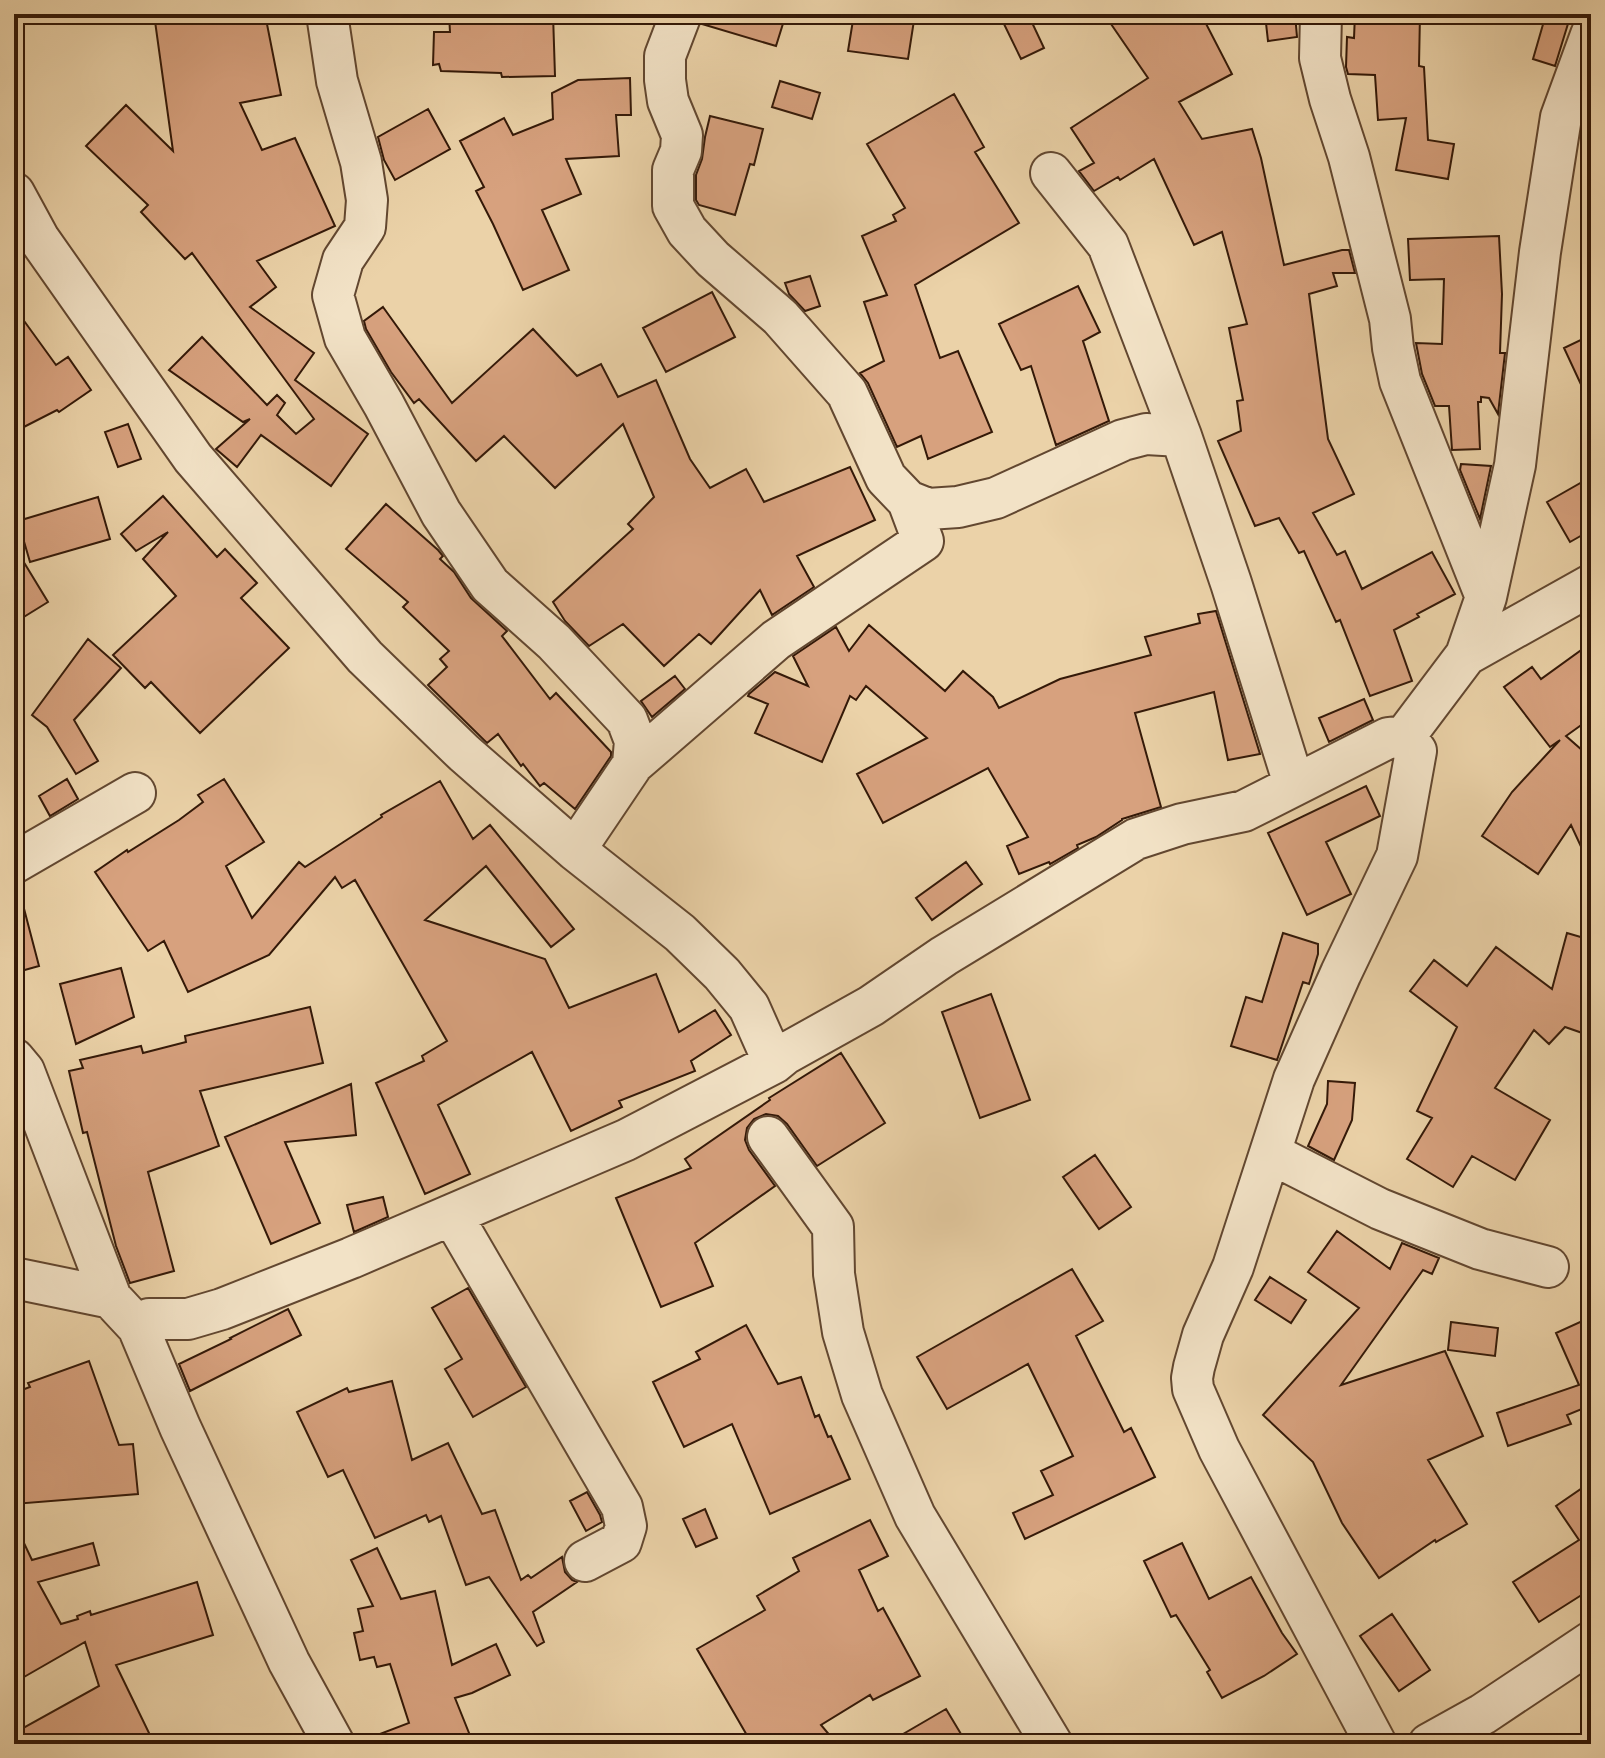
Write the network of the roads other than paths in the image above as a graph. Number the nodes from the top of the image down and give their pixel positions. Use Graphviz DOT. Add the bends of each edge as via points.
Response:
graph roads {
  1 [pos="327,14"];
  2 [pos="681,14"];
  3 [pos="1321,14"];
  4 [pos="1591,35"];
  5 [pos="1051,173"];
  6 [pos="14,193"];
  7 [pos="27,249"];
  8 [pos="1181,436"];
  9 [pos="908,501"];
  10 [pos="1589,591"];
  11 [pos="1486,597"];
  12 [pos="1466,655"];
  13 [pos="1405,736"];
  14 [pos="633,764"];
  15 [pos="1294,784"];
  16 [pos="135,793"];
  17 [pos="575,850"];
  18 [pos="14,863"];
  19 [pos="14,1059"];
  20 [pos="774,1063"];
  21 [pos="768,1137"];
  22 [pos="1270,1153"];
  23 [pos="452,1215"];
  24 [pos="1548,1267"];
  25 [pos="14,1278"];
  26 [pos="111,1298"];
  27 [pos="138,1327"];
  28 [pos="585,1561"];
  29 [pos="1591,1642"];
  30 [pos="334,1744"];
  31 [pos="1052,1744"];
  32 [pos="1376,1744"];
  33 [pos="1429,1744"];
  1 -- 14 [label="street" via="337,81 367,200 365,227 343,260 333,295 345,338 441,513 490,585 554,642 627,720 635,741"];
  2 -- 9 [label="street" via="665,56 668,101 682,135 673,170 673,206 713,259 780,317 847,393 886,478"];
  3 -- 11 [label="street" via="1320,58 1390,319 1400,381"];
  4 -- 11 [label="street" via="1561,117 1515,465"];
  5 -- 8 [label="street" via="1108,245"];
  6 -- 7 [label="street"];
  7 -- 17 [label="street" via="193,458 365,657"];
  8 -- 9 [label="street" via="1146,434 1123,440 996,498 928,509"];
  8 -- 15 [label="street"];
  9 -- 14 [label="street" via="923,541 776,640"];
  10 -- 12 [label="street"];
  11 -- 12 [label="street"];
  12 -- 13 [label="street"];
  13 -- 15 [label="street" via="1388,738"];
  13 -- 22 [label="street" via="1416,751 1397,856 1294,1079"];
  14 -- 17 [label="street"];
  15 -- 20 [label="street" via="1244,811 1136,839"];
  16 -- 18 [label="street"];
  17 -- 20 [label="street" via="680,933 722,974 749,1007"];
  19 -- 26 [label="street" via="24,1071"];
  20 -- 23 [label="street" via="626,1140"];
  21 -- 31 [label="street" via="833,1227 843,1332 862,1395 915,1516"];
  22 -- 24 [label="street" via="1380,1209 1480,1249"];
  22 -- 32 [label="street" via="1233,1267 1203,1335 1193,1389 1219,1449"];
  23 -- 27 [label="street" via="222,1309 188,1319 149,1319"];
  23 -- 28 [label="street" via="622,1507 626,1526 621,1542"];
  25 -- 26 [label="street"];
  26 -- 27 [label="street"];
  27 -- 30 [label="street" via="289,1662"];
  29 -- 33 [label="street"];
}
